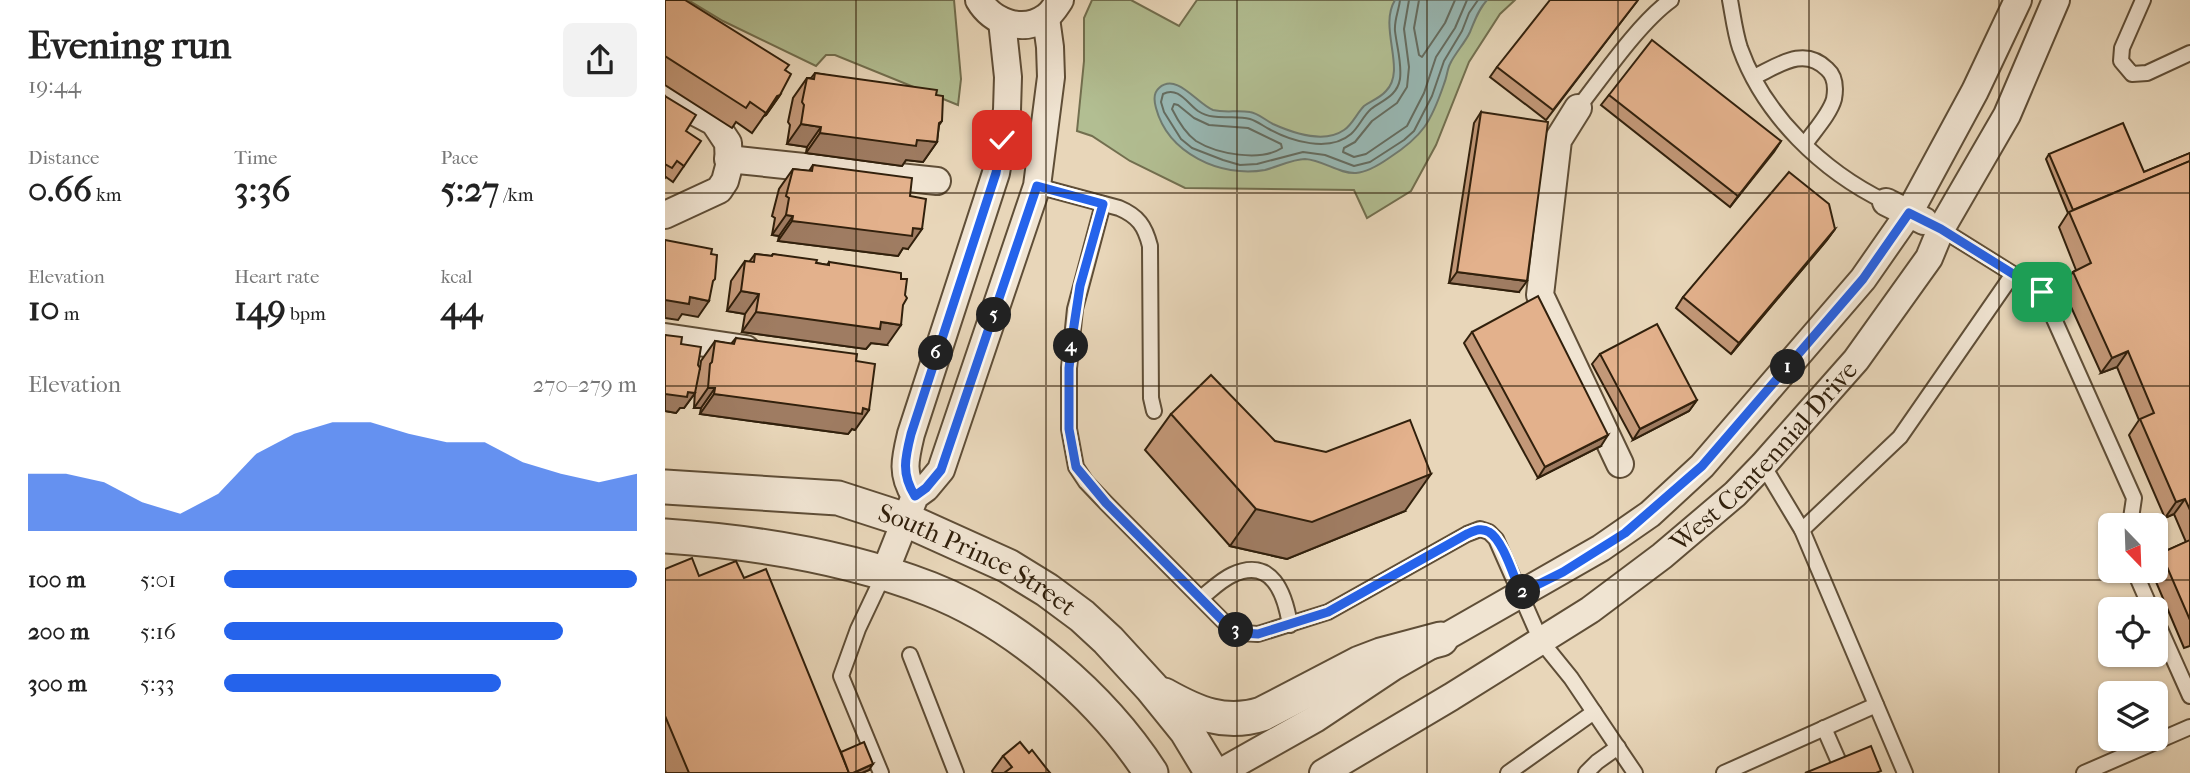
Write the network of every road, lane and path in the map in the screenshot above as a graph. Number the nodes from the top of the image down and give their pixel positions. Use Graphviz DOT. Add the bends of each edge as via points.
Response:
graph roads {
  1 [pos="979,0"];
  2 [pos="1671,0"];
  3 [pos="1730,0"];
  4 [pos="2018,0"];
  5 [pos="2056,0"];
  6 [pos="2143,0"];
  7 [pos="1053,9"];
  8 [pos="1002,21"];
  9 [pos="2190,53"];
  10 [pos="1754,77"];
  11 [pos="665,96"];
  12 [pos="1577,108"];
  13 [pos="1805,144"];
  14 [pos="728,159"];
  15 [pos="937,181"];
  16 [pos="1037,186"];
  17 [pos="1103,204"];
  18 [pos="1898,207"];
  19 [pos="665,215"];
  20 [pos="1941,229"];
  21 [pos="2013,274"];
  22 [pos="665,337"];
  23 [pos="775,353"];
  24 [pos="1154,411"];
  25 [pos="1620,464"];
  26 [pos="1763,465"];
  27 [pos="665,487"];
  28 [pos="911,508"];
  29 [pos="2132,513"];
  30 [pos="1803,530"];
  31 [pos="665,536"];
  32 [pos="884,574"];
  33 [pos="1521,593"];
  34 [pos="1201,598"];
  35 [pos="1290,625"];
  36 [pos="1441,639"];
  37 [pos="1541,641"];
  38 [pos="2168,647"];
  39 [pos="910,655"];
  40 [pos="1152,688"];
  41 [pos="2190,696"];
  42 [pos="1876,705"];
  43 [pos="1594,712"];
  44 [pos="2190,727"];
  45 [pos="1825,728"];
  46 [pos="1618,747"];
  47 [pos="1842,769"];
  48 [pos="881,773"];
  49 [pos="955,773"];
  50 [pos="1151,773"];
  51 [pos="1212,773"];
  52 [pos="1219,773"];
  53 [pos="1323,773"];
  54 [pos="1508,773"];
  55 [pos="1586,773"];
  56 [pos="1636,773"];
  57 [pos="1724,773"];
  58 [pos="1905,773"];
  59 [pos="2084,773"];
  1 -- 8 [label="street"];
  2 -- 12 [label="lane"];
  3 -- 10 [label="lane" via="1740,47"];
  4 -- 18 [label="street, West Centennial Drive" via="1975,91"];
  5 -- 20 [label="street, West Centennial Drive" via="2007,115"];
  6 -- 9 [label="lane" via="2122,48 2121,61 2132,74 2147,73"];
  7 -- 8 [label="street" via="1025,25"];
  7 -- 16 [label="street" via="1051,77"];
  8 -- 28 [label="street" via="1008,77 996,173 911,434 904,466"];
  10 -- 13 [label="lane" via="1771,108"];
  10 -- 13 [label="lane" via="1803,57 1818,59 1832,73 1833,101"];
  11 -- 14 [label="street" via="714,122 728,143"];
  12 -- 25 [label="street" via="1558,139 1540,295"];
  13 -- 18 [label="lane" via="1861,189"];
  14 -- 15 [label="street"];
  14 -- 19 [label="street" via="719,190"];
  16 -- 17 [label="lane"];
  16 -- 28 [label="street" via="941,470"];
  17 -- 24 [label="lane" via="1131,213 1146,232 1150,246"];
  17 -- 34 [label="lane" via="1075,309 1069,429 1076,467"];
  18 -- 20 [label="street"];
  18 -- 33 [label="street, West Centennial Drive" via="1863,279 1702,466 1625,533"];
  20 -- 21 [label="lane"];
  20 -- 26 [label="street, West Centennial Drive" via="1929,258 1856,360"];
  21 -- 29 [label="lane" via="2042,292 2134,498"];
  21 -- 30 [label="lane" via="1900,437"];
  22 -- 23 [label="street"];
  26 -- 30 [label="lane"];
  26 -- 37 [label="street, West Centennial Drive" via="1662,556"];
  27 -- 28 [label="street, South Prince Street" via="838,498"];
  28 -- 32 [label="street"];
  28 -- 40 [label="street, South Prince Street" via="1082,616"];
  30 -- 42 [label="lane"];
  31 -- 32 [label="street, South Prince Street" via="791,551"];
  32 -- 48 [label="lane" via="841,676"];
  32 -- 50 [label="street, South Prince Street" via="943,595 1031,647 1108,716"];
  33 -- 35 [label="lane" via="1496,539 1480,529 1328,612"];
  33 -- 36 [label="street, West Centennial Drive"];
  33 -- 37 [label="lane"];
  34 -- 35 [label="lane" via="1241,633 1258,634"];
  34 -- 35 [label="lane" via="1231,575 1247,570 1264,573 1277,583 1286,601"];
  36 -- 40 [label="street" via="1360,663 1250,718 1202,714"];
  36 -- 52 [label="street, West Centennial Drive"];
  37 -- 43 [label="lane"];
  37 -- 53 [label="street, West Centennial Drive"];
  38 -- 41 [label="lane"];
  39 -- 49 [label="lane"];
  40 -- 51 [label="street, South Prince Street" via="1186,730"];
  42 -- 45 [label="lane"];
  42 -- 58 [label="lane"];
  43 -- 46 [label="lane"];
  43 -- 54 [label="lane"];
  44 -- 59 [label="lane"];
  45 -- 47 [label="lane"];
  45 -- 57 [label="lane"];
  46 -- 55 [label="lane"];
  46 -- 56 [label="lane"];
}
